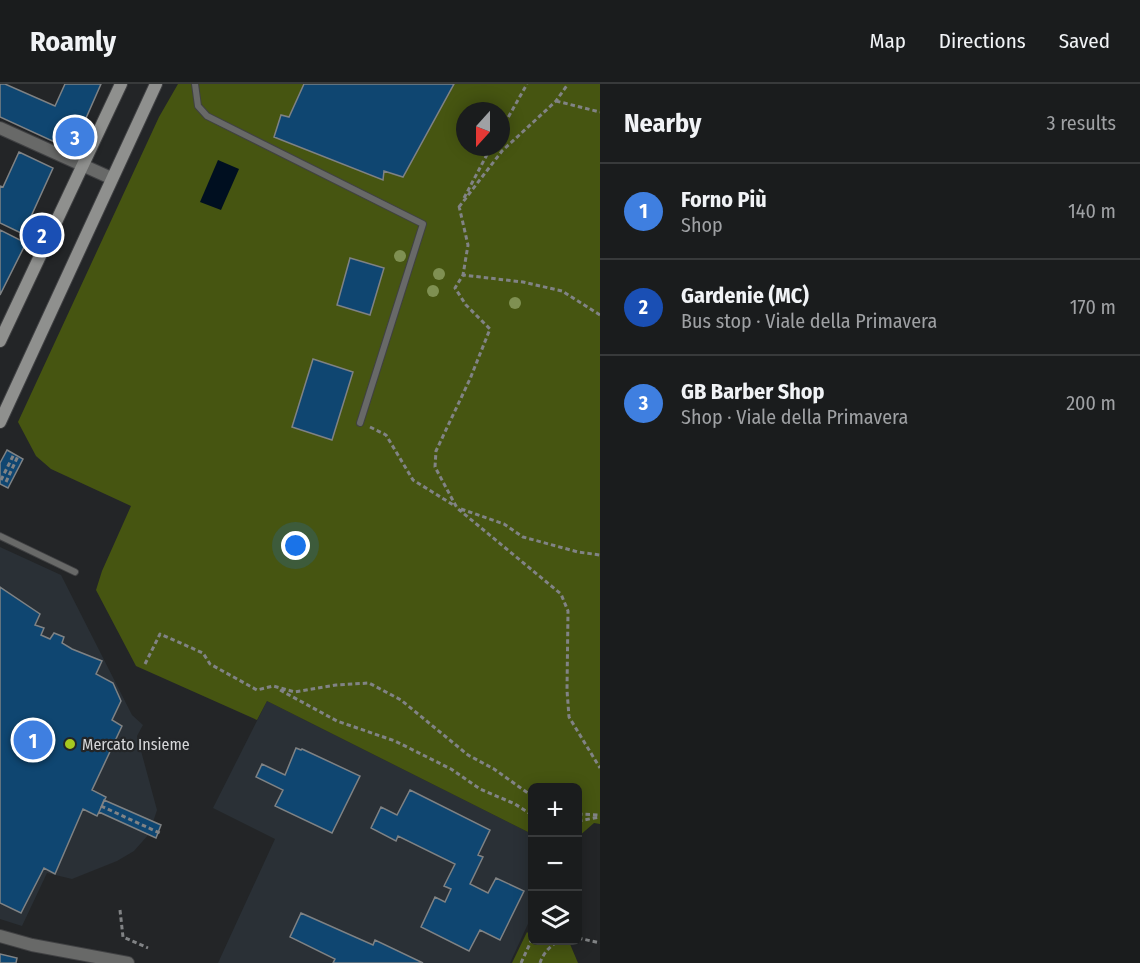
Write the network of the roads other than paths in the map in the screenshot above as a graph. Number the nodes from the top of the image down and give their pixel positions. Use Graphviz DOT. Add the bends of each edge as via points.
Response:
graph roads {
  1 [pos="121,84"];
  2 [pos="156,84"];
  3 [pos="195,84"];
  4 [pos="0,128"];
  5 [pos="83,166"];
  6 [pos="111,178"];
  7 [pos="0,341"];
  8 [pos="0,422"];
  9 [pos="360,423"];
  10 [pos="0,536"];
  11 [pos="75,572"];
  12 [pos="0,936"];
  13 [pos="128,963"];
  1 -- 5 [label="main road"];
  2 -- 6 [label="main road"];
  3 -- 9 [label="lane" via="198,106 207,116 423,224"];
  4 -- 5 [label="street"];
  5 -- 6 [label="street"];
  5 -- 7 [label="main road"];
  6 -- 8 [label="main road"];
  10 -- 11 [label="lane"];
  12 -- 13 [label="street"];
}
